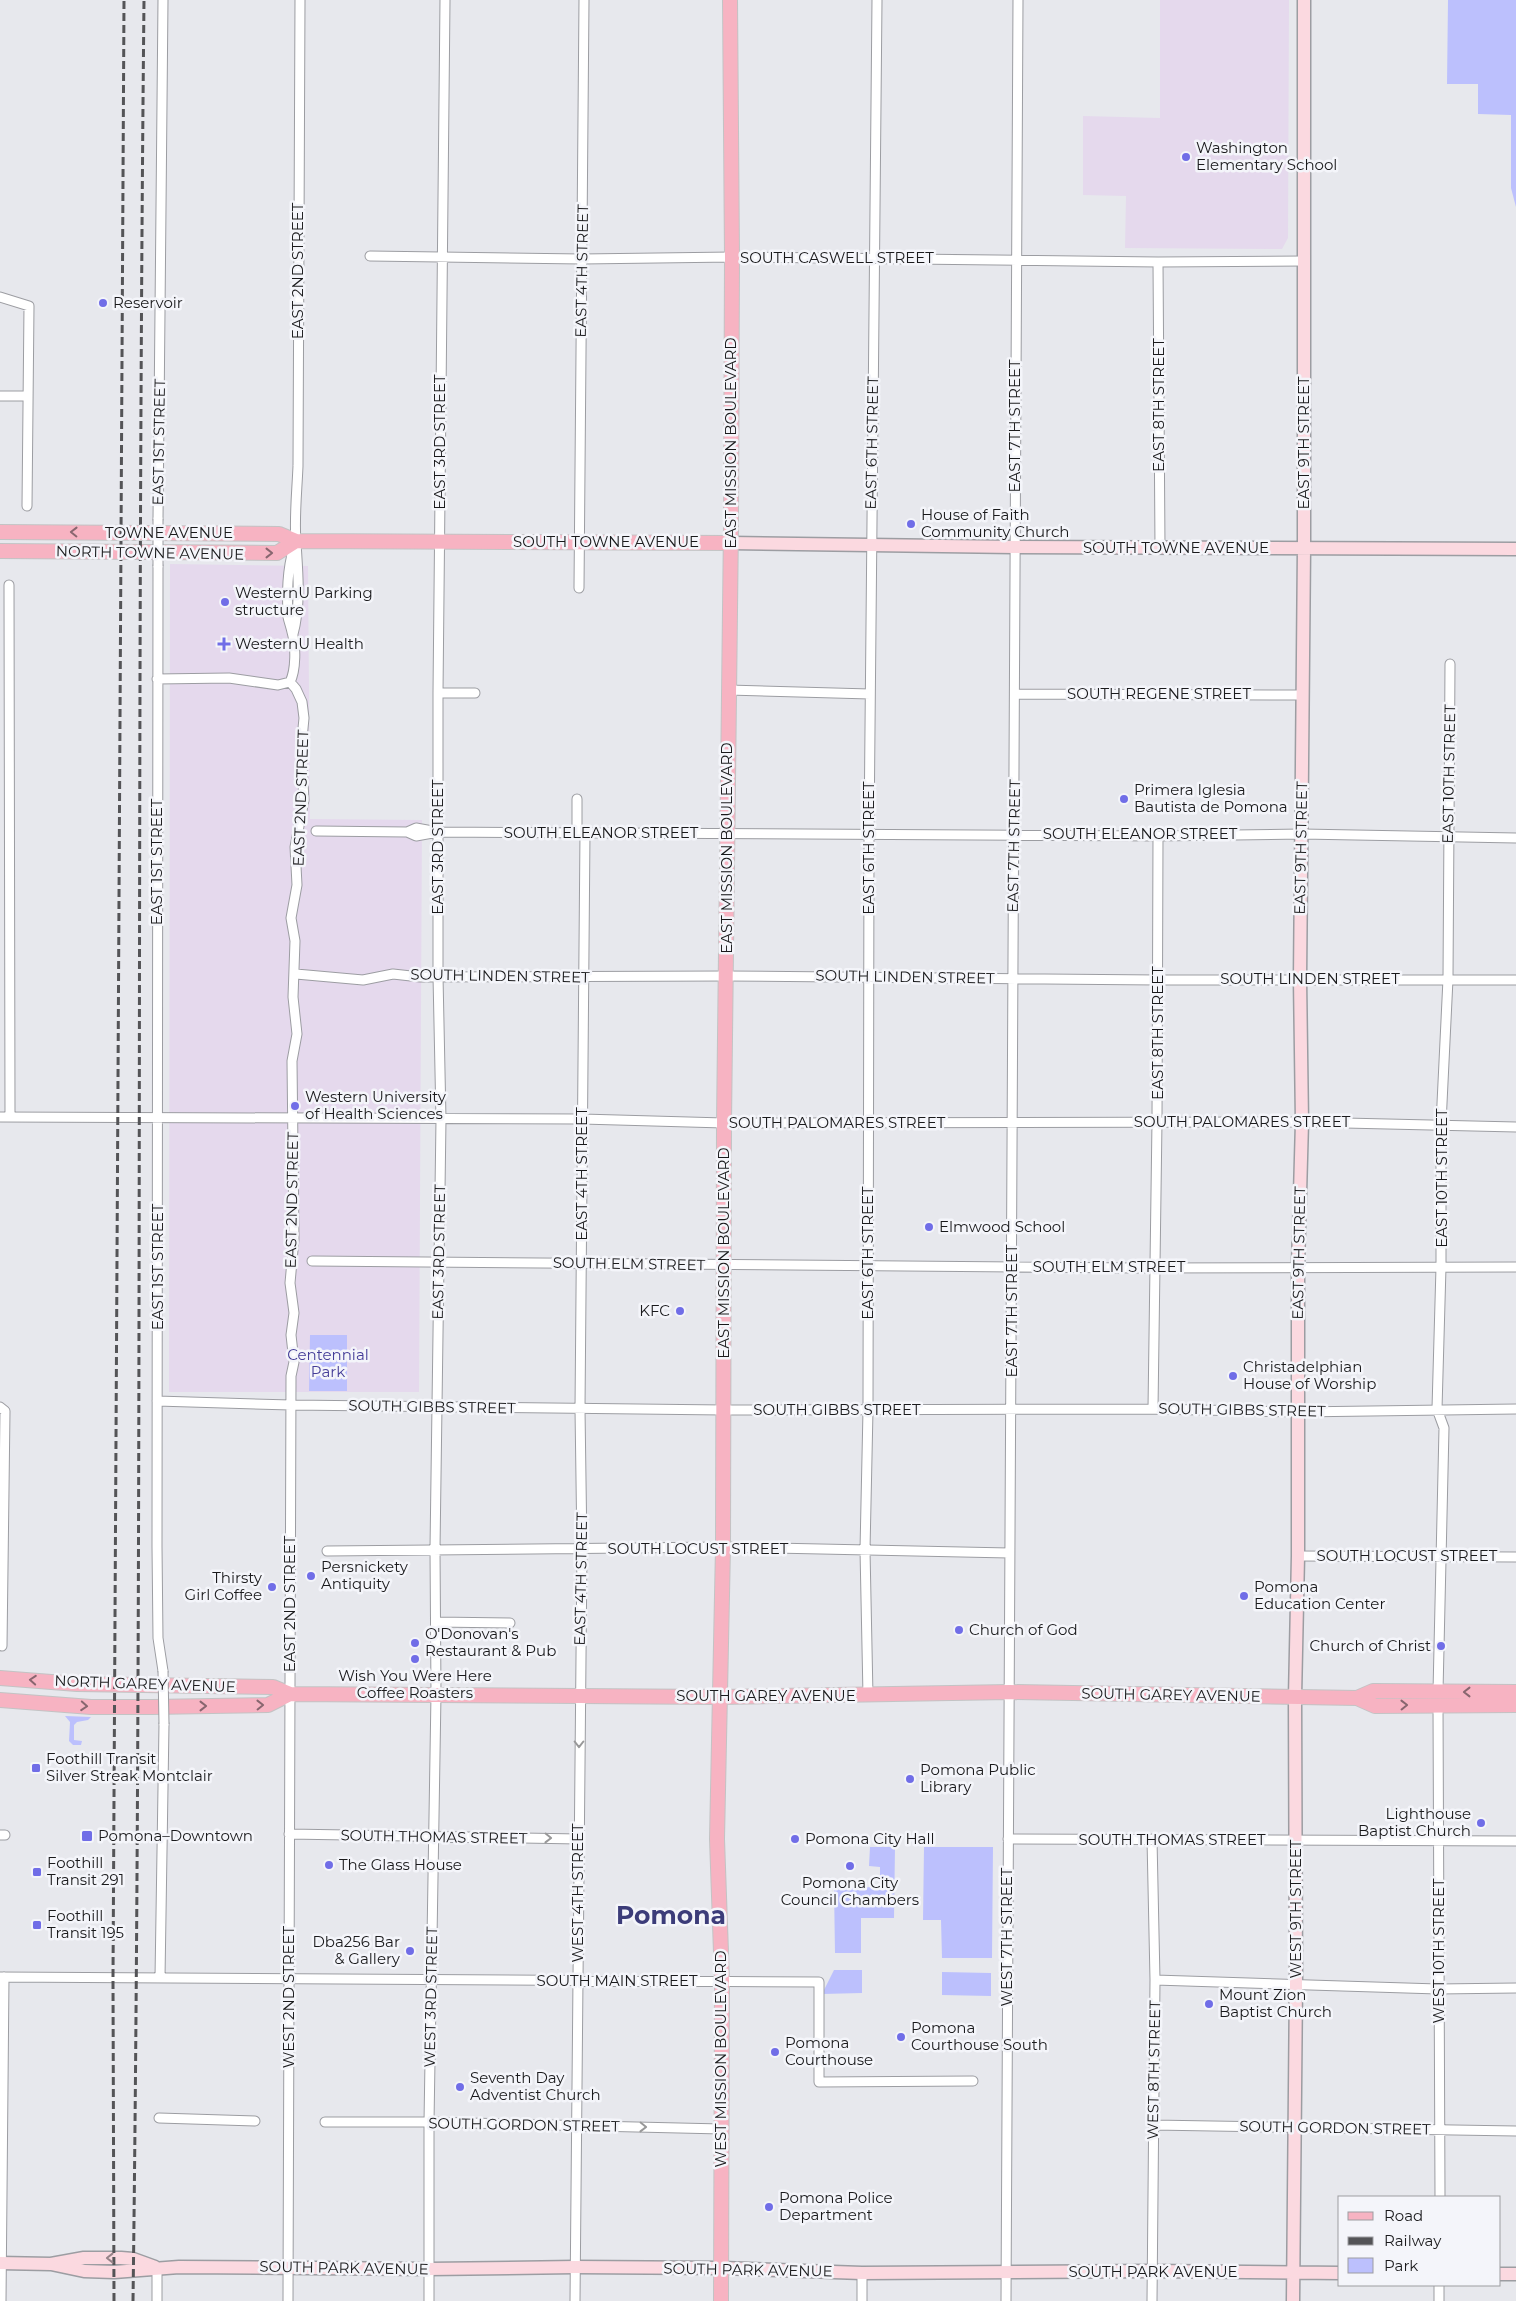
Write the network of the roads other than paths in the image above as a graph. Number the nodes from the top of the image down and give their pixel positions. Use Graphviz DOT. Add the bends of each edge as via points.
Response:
graph roads {
  1 [pos="163,0"];
  2 [pos="300,0"];
  3 [pos="445,0"];
  4 [pos="584,0"];
  5 [pos="730,0"];
  6 [pos="878,0"];
  7 [pos="1018,0"];
  8 [pos="1304,0"];
  9 [pos="370,256"];
  10 [pos="441,257"];
  11 [pos="732,257"];
  12 [pos="874,258"];
  13 [pos="582,259"];
  14 [pos="1017,260"];
  15 [pos="1304,261"];
  16 [pos="1158,262"];
  17 [pos="0,297"];
  18 [pos="0,396"];
  19 [pos="27,396"];
  20 [pos="27,506"];
  21 [pos="0,532"];
  22 [pos="41,532"];
  23 [pos="296,542"];
  24 [pos="440,543"];
  25 [pos="579,543"];
  26 [pos="731,543"];
  27 [pos="871,544"];
  28 [pos="1014,547"];
  29 [pos="1160,547"];
  30 [pos="1304,548"];
  31 [pos="1516,549"];
  32 [pos="0,551"];
  33 [pos="9,585"];
  34 [pos="579,588"];
  35 [pos="0,626"];
  36 [pos="10,626"];
  37 [pos="1450,664"];
  38 [pos="157,679"];
  39 [pos="290,682"];
  40 [pos="728,690"];
  41 [pos="438,692"];
  42 [pos="475,693"];
  43 [pos="870,694"];
  44 [pos="1015,694"];
  45 [pos="1302,695"];
  46 [pos="577,798"];
  47 [pos="5,831"];
  48 [pos="316,831"];
  49 [pos="438,832"];
  50 [pos="581,832"];
  51 [pos="727,834"];
  52 [pos="869,834"];
  53 [pos="1014,834"];
  54 [pos="1302,834"];
  55 [pos="1158,836"];
  56 [pos="1448,836"];
  57 [pos="1516,838"];
  58 [pos="4,972"];
  59 [pos="296,974"];
  60 [pos="438,976"];
  61 [pos="727,976"];
  62 [pos="584,977"];
  63 [pos="869,977"];
  64 [pos="1012,978"];
  65 [pos="1300,979"];
  66 [pos="1448,979"];
  67 [pos="1158,980"];
  68 [pos="1516,980"];
  69 [pos="5,1116"];
  70 [pos="158,1117"];
  71 [pos="294,1118"];
  72 [pos="441,1119"];
  73 [pos="582,1119"];
  74 [pos="1157,1121"];
  75 [pos="1011,1122"];
  76 [pos="1302,1122"];
  77 [pos="724,1123"];
  78 [pos="868,1123"];
  79 [pos="1441,1124"];
  80 [pos="1516,1127"];
  81 [pos="312,1261"];
  82 [pos="439,1261"];
  83 [pos="581,1263"];
  84 [pos="868,1264"];
  85 [pos="723,1265"];
  86 [pos="1298,1266"];
  87 [pos="1012,1267"];
  88 [pos="1441,1267"];
  89 [pos="1516,1267"];
  90 [pos="1154,1268"];
  91 [pos="157,1401"];
  92 [pos="291,1406"];
  93 [pos="437,1407"];
  94 [pos="580,1408"];
  95 [pos="3,1409"];
  96 [pos="1153,1409"];
  97 [pos="1437,1409"];
  98 [pos="1516,1409"];
  99 [pos="724,1410"];
  100 [pos="868,1410"];
  101 [pos="1011,1410"];
  102 [pos="1298,1412"];
  103 [pos="1,1548"];
  104 [pos="723,1548"];
  105 [pos="435,1549"];
  106 [pos="582,1550"];
  107 [pos="865,1550"];
  108 [pos="327,1551"];
  109 [pos="1009,1553"];
  110 [pos="1298,1556"];
  111 [pos="1441,1557"];
  112 [pos="1516,1557"];
  113 [pos="436,1622"];
  114 [pos="510,1622"];
  115 [pos="2,1646"];
  116 [pos="0,1678"];
  117 [pos="1010,1692"];
  118 [pos="1516,1692"];
  119 [pos="290,1694"];
  120 [pos="436,1694"];
  121 [pos="580,1695"];
  122 [pos="868,1696"];
  123 [pos="720,1697"];
  124 [pos="1295,1697"];
  125 [pos="1438,1698"];
  126 [pos="0,1700"];
  127 [pos="1516,1705"];
  128 [pos="178,1706"];
  129 [pos="289,1834"];
  130 [pos="432,1837"];
  131 [pos="579,1839"];
  132 [pos="1008,1839"];
  133 [pos="1152,1839"];
  134 [pos="1295,1840"];
  135 [pos="1439,1841"];
  136 [pos="1516,1841"];
  137 [pos="2,1977"];
  138 [pos="160,1978"];
  139 [pos="290,1980"];
  140 [pos="432,1980"];
  141 [pos="578,1980"];
  142 [pos="1155,1980"];
  143 [pos="722,1981"];
  144 [pos="1296,1984"];
  145 [pos="1516,1988"];
  146 [pos="1438,1989"];
  147 [pos="973,2081"];
  148 [pos="159,2118"];
  149 [pos="1,2120"];
  150 [pos="256,2121"];
  151 [pos="325,2122"];
  152 [pos="429,2122"];
  153 [pos="1153,2125"];
  154 [pos="576,2126"];
  155 [pos="1295,2126"];
  156 [pos="722,2129"];
  157 [pos="1440,2131"];
  158 [pos="1516,2131"];
  159 [pos="1440,2196"];
  160 [pos="0,2264"];
  161 [pos="289,2267"];
  162 [pos="575,2267"];
  163 [pos="157,2268"];
  164 [pos="722,2268"];
  165 [pos="429,2269"];
  166 [pos="1006,2272"];
  167 [pos="1152,2272"];
  168 [pos="862,2273"];
  169 [pos="1338,2273"];
  170 [pos="1293,2274"];
  171 [pos="1501,2274"];
  172 [pos="1516,2274"];
  173 [pos="1439,2286"];
  174 [pos="1,2301"];
  175 [pos="157,2301"];
  176 [pos="288,2301"];
  177 [pos="429,2301"];
  178 [pos="575,2301"];
  179 [pos="721,2301"];
  180 [pos="862,2301"];
  181 [pos="1006,2301"];
  182 [pos="1152,2301"];
  183 [pos="1293,2301"];
  184 [pos="1439,2301"];
  1 -- 38 [label="street, EAST 1ST STREET, bridge"];
  2 -- 23 [label="street, EAST 2ND STREET"];
  3 -- 10 [label="street, EAST 3RD STREET"];
  4 -- 13 [label="street, EAST 4TH STREET"];
  5 -- 11 [label="main road, EAST MISSION BOULEVARD"];
  6 -- 12 [label="street, EAST 6TH STREET"];
  7 -- 14 [label="street, EAST 7TH STREET"];
  8 -- 15 [label="street, EAST 9TH STREET"];
  9 -- 10 [label="street, SOUTH CASWELL STREET"];
  10 -- 13 [label="street, SOUTH CASWELL STREET"];
  10 -- 24 [label="street, EAST 3RD STREET"];
  11 -- 12 [label="street, SOUTH CASWELL STREET"];
  11 -- 13 [label="street, SOUTH CASWELL STREET"];
  11 -- 26 [label="main road, EAST MISSION BOULEVARD"];
  12 -- 14 [label="street, SOUTH CASWELL STREET"];
  12 -- 27 [label="street, EAST 6TH STREET"];
  13 -- 25 [label="street, EAST 4TH STREET"];
  14 -- 16 [label="street, SOUTH CASWELL STREET"];
  14 -- 28 [label="street, EAST 7TH STREET"];
  15 -- 16 [label="street, SOUTH CASWELL STREET"];
  15 -- 30 [label="street, EAST 9TH STREET"];
  16 -- 29 [label="street, EAST 8TH STREET"];
  17 -- 19 [label="street" via="29,306"];
  18 -- 19 [label="street"];
  19 -- 20 [label="street"];
  21 -- 22 [label="main road, NORTH TOWNE AVENUE"];
  23 -- 22 [label="main road, TOWNE AVENUE, one-way" via="279,534"];
  23 -- 24 [label="main road, SOUTH TOWNE AVENUE"];
  32 -- 23 [label="main road, NORTH TOWNE AVENUE, one-way" via="277,554"];
  23 -- 39 [label="street, EAST 2ND STREET" via="298,610"];
  24 -- 25 [label="main road, SOUTH TOWNE AVENUE"];
  24 -- 41 [label="street, EAST 3RD STREET"];
  25 -- 26 [label="main road, SOUTH TOWNE AVENUE"];
  25 -- 34 [label="street, EAST 4TH STREET"];
  26 -- 27 [label="street, SOUTH TOWNE AVENUE"];
  26 -- 40 [label="main road, EAST MISSION BOULEVARD"];
  27 -- 28 [label="street, SOUTH TOWNE AVENUE"];
  27 -- 43 [label="street, EAST 6TH STREET"];
  28 -- 29 [label="street, SOUTH TOWNE AVENUE"];
  28 -- 44 [label="street, EAST 7TH STREET"];
  29 -- 30 [label="street, SOUTH TOWNE AVENUE"];
  30 -- 31 [label="street, SOUTH TOWNE AVENUE"];
  30 -- 45 [label="street, EAST 9TH STREET"];
  33 -- 36 [label="street"];
  35 -- 36 [label="street"];
  36 -- 47 [label="street"];
  37 -- 56 [label="street, EAST 10TH STREET"];
  38 -- 39 [label="street" via="229,678 278,684"];
  38 -- 70 [label="street, EAST 1ST STREET"];
  39 -- 59 [label="street, EAST 2ND STREET" via="302,702 304,718 301,749 304,800 295,847 297,885 291,918"];
  40 -- 43 [label="street"];
  40 -- 51 [label="main road, EAST MISSION BOULEVARD"];
  41 -- 42 [label="street"];
  41 -- 49 [label="street, EAST 3RD STREET"];
  43 -- 52 [label="street, EAST 6TH STREET"];
  44 -- 45 [label="street, SOUTH REGENE STREET"];
  44 -- 53 [label="street, EAST 7TH STREET"];
  45 -- 54 [label="street, EAST 9TH STREET"];
  46 -- 50 [label="street, EAST 4TH STREET"];
  47 -- 58 [label="street"];
  48 -- 49 [label="street, SOUTH ELEANOR STREET" via="407,832 424,828"];
  49 -- 50 [label="street, SOUTH ELEANOR STREET"];
  49 -- 60 [label="street, EAST 3RD STREET"];
  50 -- 51 [label="street, SOUTH ELEANOR STREET"];
  50 -- 62 [label="street, EAST 4TH STREET"];
  51 -- 52 [label="street, SOUTH ELEANOR STREET"];
  51 -- 61 [label="main road, EAST MISSION BOULEVARD"];
  52 -- 53 [label="street, SOUTH ELEANOR STREET"];
  52 -- 63 [label="street, EAST 6TH STREET"];
  53 -- 55 [label="street, SOUTH ELEANOR STREET"];
  53 -- 64 [label="street, EAST 7TH STREET"];
  54 -- 55 [label="street, SOUTH ELEANOR STREET"];
  54 -- 56 [label="street, SOUTH ELEANOR STREET"];
  54 -- 65 [label="street, EAST 9TH STREET"];
  55 -- 67 [label="street, EAST 8TH STREET"];
  56 -- 57 [label="street, SOUTH ELEANOR STREET"];
  56 -- 66 [label="street, EAST 10TH STREET"];
  58 -- 69 [label="street"];
  59 -- 60 [label="street, SOUTH LINDEN STREET" via="362,980 393,974"];
  59 -- 71 [label="street, EAST 2ND STREET" via="297,1034 292,1062"];
  60 -- 62 [label="street, SOUTH LINDEN STREET"];
  60 -- 72 [label="street, EAST 3RD STREET"];
  61 -- 62 [label="street, SOUTH LINDEN STREET"];
  61 -- 63 [label="street, SOUTH LINDEN STREET"];
  61 -- 77 [label="main road, EAST MISSION BOULEVARD"];
  62 -- 73 [label="street, EAST 4TH STREET"];
  63 -- 64 [label="street, SOUTH LINDEN STREET"];
  63 -- 78 [label="street, EAST 6TH STREET"];
  64 -- 67 [label="street, SOUTH LINDEN STREET"];
  64 -- 75 [label="street, EAST 7TH STREET"];
  65 -- 66 [label="street, SOUTH LINDEN STREET"];
  65 -- 67 [label="street, SOUTH LINDEN STREET"];
  65 -- 76 [label="street, EAST 9TH STREET"];
  66 -- 68 [label="street, SOUTH LINDEN STREET"];
  66 -- 79 [label="street, EAST 10TH STREET"];
  67 -- 74 [label="street, EAST 8TH STREET"];
  69 -- 70 [label="street, SOUTH PALOMARES STREET"];
  70 -- 71 [label="street, SOUTH PALOMARES STREET"];
  70 -- 91 [label="street, EAST 1ST STREET"];
  71 -- 72 [label="street, SOUTH PALOMARES STREET"];
  71 -- 92 [label="street, EAST 2ND STREET" via="294,1239 290,1284 294,1313 291,1335 294,1362"];
  72 -- 73 [label="street, SOUTH PALOMARES STREET"];
  72 -- 82 [label="street, EAST 3RD STREET"];
  73 -- 77 [label="street, SOUTH PALOMARES STREET"];
  73 -- 83 [label="street, EAST 4TH STREET"];
  74 -- 75 [label="street, SOUTH PALOMARES STREET"];
  74 -- 76 [label="street, SOUTH PALOMARES STREET"];
  74 -- 90 [label="street, EAST 8TH STREET"];
  75 -- 78 [label="street, SOUTH PALOMARES STREET"];
  75 -- 87 [label="street, EAST 7TH STREET"];
  76 -- 79 [label="street, SOUTH PALOMARES STREET"];
  76 -- 86 [label="street, EAST 9TH STREET"];
  77 -- 78 [label="street, SOUTH PALOMARES STREET"];
  77 -- 85 [label="main road, EAST MISSION BOULEVARD"];
  78 -- 84 [label="street, EAST 6TH STREET"];
  79 -- 80 [label="street, SOUTH PALOMARES STREET"];
  79 -- 88 [label="street, EAST 10TH STREET"];
  81 -- 82 [label="street, SOUTH ELM STREET"];
  82 -- 83 [label="street, SOUTH ELM STREET"];
  82 -- 93 [label="street, EAST 3RD STREET"];
  83 -- 85 [label="street, SOUTH ELM STREET"];
  83 -- 94 [label="street, EAST 4TH STREET"];
  84 -- 85 [label="street, SOUTH ELM STREET"];
  84 -- 87 [label="street, SOUTH ELM STREET"];
  84 -- 100 [label="street, EAST 6TH STREET"];
  85 -- 99 [label="main road, EAST MISSION BOULEVARD"];
  86 -- 88 [label="street, SOUTH ELM STREET"];
  86 -- 90 [label="street, SOUTH ELM STREET"];
  86 -- 102 [label="street, EAST 9TH STREET"];
  87 -- 90 [label="street, SOUTH ELM STREET"];
  87 -- 101 [label="street, EAST 7TH STREET"];
  88 -- 89 [label="street, SOUTH ELM STREET"];
  88 -- 97 [label="street, EAST 10TH STREET"];
  90 -- 96 [label="street, EAST 8TH STREET"];
  91 -- 92 [label="street, SOUTH GIBBS STREET"];
  91 -- 138 [label="street, EAST 1ST STREET, bridge" via="158,1638 163,1671 164,1724"];
  92 -- 93 [label="street, SOUTH GIBBS STREET"];
  92 -- 119 [label="street, EAST 2ND STREET"];
  93 -- 94 [label="street, SOUTH GIBBS STREET"];
  93 -- 105 [label="street, EAST 3RD STREET"];
  94 -- 99 [label="street, SOUTH GIBBS STREET"];
  94 -- 106 [label="street, EAST 4TH STREET"];
  95 -- 103 [label="street"];
  96 -- 101 [label="street, SOUTH GIBBS STREET"];
  96 -- 102 [label="street, SOUTH GIBBS STREET"];
  97 -- 98 [label="street, SOUTH GIBBS STREET"];
  97 -- 102 [label="street, SOUTH GIBBS STREET"];
  97 -- 111 [label="street, EAST 10TH STREET" via="1444,1428"];
  99 -- 100 [label="street, SOUTH GIBBS STREET"];
  99 -- 104 [label="main road, EAST MISSION BOULEVARD"];
  100 -- 101 [label="street, SOUTH GIBBS STREET"];
  100 -- 107 [label="street, EAST 6TH STREET"];
  101 -- 109 [label="street, EAST 7TH STREET"];
  102 -- 110 [label="street, EAST 9TH STREET"];
  103 -- 115 [label="street"];
  104 -- 106 [label="street, SOUTH LOCUST STREET"];
  104 -- 107 [label="street, SOUTH LOCUST STREET"];
  104 -- 123 [label="main road, EAST MISSION BOULEVARD"];
  105 -- 106 [label="street, SOUTH LOCUST STREET"];
  105 -- 108 [label="street, SOUTH LOCUST STREET"];
  105 -- 113 [label="street, EAST 3RD STREET"];
  106 -- 121 [label="street, EAST 4TH STREET"];
  107 -- 109 [label="street, SOUTH LOCUST STREET"];
  107 -- 122 [label="street, EAST 6TH STREET"];
  109 -- 117 [label="street, EAST 7TH STREET"];
  110 -- 111 [label="street, SOUTH LOCUST STREET"];
  110 -- 124 [label="street, EAST 9TH STREET"];
  111 -- 112 [label="street, SOUTH LOCUST STREET"];
  111 -- 125 [label="street, EAST 10TH STREET"];
  113 -- 114 [label="street"];
  113 -- 120 [label="street, EAST 3RD STREET"];
  119 -- 116 [label="main road, NORTH GAREY AVENUE, one-way" via="274,1687 77,1684"];
  117 -- 122 [label="main road, SOUTH GAREY AVENUE"];
  117 -- 124 [label="main road, SOUTH GAREY AVENUE"];
  117 -- 132 [label="street, WEST 7TH STREET"];
  118 -- 125 [label="main road, SOUTH GAREY AVENUE, one-way"];
  119 -- 120 [label="main road, SOUTH GAREY AVENUE"];
  128 -- 119 [label="main road, SOUTH GAREY AVENUE, one-way" via="268,1705"];
  119 -- 129 [label="street, WEST 2ND STREET"];
  120 -- 121 [label="main road, SOUTH GAREY AVENUE"];
  120 -- 130 [label="street, WEST 3RD STREET"];
  121 -- 123 [label="main road, SOUTH GAREY AVENUE"];
  121 -- 131 [label="street, WEST 4TH STREET, one-way"];
  122 -- 123 [label="main road, SOUTH GAREY AVENUE"];
  123 -- 143 [label="main road, WEST MISSION BOULEVARD" via="717,1839"];
  124 -- 125 [label="main road, SOUTH GAREY AVENUE" via="1358,1698 1373,1691"];
  124 -- 134 [label="street, WEST 9TH STREET"];
  125 -- 127 [label="main road, SOUTH GAREY AVENUE"];
  125 -- 135 [label="street, WEST 10TH STREET"];
  126 -- 128 [label="main road, NORTH GAREY AVENUE, one-way" via="91,1707"];
  129 -- 130 [label="street, SOUTH THOMAS STREET"];
  129 -- 139 [label="street, WEST 2ND STREET"];
  130 -- 131 [label="street, SOUTH THOMAS STREET, one-way"];
  130 -- 140 [label="street, WEST 3RD STREET"];
  131 -- 141 [label="street, WEST 4TH STREET"];
  132 -- 133 [label="street, SOUTH THOMAS STREET"];
  132 -- 166 [label="street, WEST 7TH STREET"];
  133 -- 134 [label="street, SOUTH THOMAS STREET"];
  133 -- 142 [label="street, WEST 8TH STREET"];
  134 -- 135 [label="street, SOUTH THOMAS STREET"];
  134 -- 144 [label="street, WEST 9TH STREET"];
  135 -- 136 [label="street, SOUTH THOMAS STREET"];
  135 -- 146 [label="street, WEST 10TH STREET"];
  137 -- 138 [label="street, SOUTH MAIN STREET"];
  137 -- 149 [label="street"];
  138 -- 139 [label="street, SOUTH MAIN STREET"];
  139 -- 140 [label="street, SOUTH MAIN STREET"];
  139 -- 161 [label="street, WEST 2ND STREET" via="287,2122"];
  140 -- 141 [label="street, SOUTH MAIN STREET"];
  140 -- 152 [label="street, WEST 3RD STREET"];
  141 -- 143 [label="street, SOUTH MAIN STREET"];
  141 -- 154 [label="street, WEST 4TH STREET"];
  142 -- 144 [label="street"];
  142 -- 153 [label="street, WEST 8TH STREET"];
  143 -- 147 [label="street, SOUTH MAIN STREET" via="819,1982 819,2082"];
  143 -- 156 [label="main road, WEST MISSION BOULEVARD"];
  144 -- 146 [label="street"];
  144 -- 155 [label="street, WEST 9TH STREET"];
  145 -- 146 [label="street"];
  146 -- 157 [label="street, WEST 10TH STREET"];
  148 -- 150 [label="street"];
  149 -- 160 [label="street"];
  151 -- 152 [label="street, SOUTH GORDON STREET"];
  152 -- 154 [label="street, SOUTH GORDON STREET"];
  152 -- 165 [label="street, WEST 3RD STREET"];
  153 -- 155 [label="street, SOUTH GORDON STREET"];
  153 -- 167 [label="street, WEST 8TH STREET"];
  154 -- 156 [label="street, SOUTH GORDON STREET, one-way"];
  154 -- 162 [label="street, WEST 4TH STREET"];
  155 -- 157 [label="street, SOUTH GORDON STREET"];
  155 -- 170 [label="street, WEST 9TH STREET"];
  156 -- 164 [label="main road, WEST MISSION BOULEVARD"];
  157 -- 158 [label="street, SOUTH GORDON STREET"];
  157 -- 159 [label="street, WEST 10TH STREET"];
  160 -- 163 [label="street" via="51,2264 84,2258 121,2258"];
  160 -- 174 [label="street"];
  161 -- 163 [label="street, SOUTH PARK AVENUE"];
  161 -- 165 [label="street, SOUTH PARK AVENUE"];
  161 -- 176 [label="street, WEST 2ND STREET"];
  162 -- 164 [label="street, SOUTH PARK AVENUE"];
  162 -- 165 [label="street, SOUTH PARK AVENUE"];
  162 -- 178 [label="street, WEST 4TH STREET"];
  163 -- 175 [label="street"];
  164 -- 168 [label="street, SOUTH PARK AVENUE"];
  164 -- 179 [label="main road, WEST MISSION BOULEVARD"];
  165 -- 177 [label="street, WEST 3RD STREET"];
  166 -- 167 [label="street, SOUTH PARK AVENUE"];
  166 -- 168 [label="street, SOUTH PARK AVENUE"];
  166 -- 181 [label="street, WEST 7TH STREET"];
  167 -- 170 [label="street, SOUTH PARK AVENUE"];
  167 -- 182 [label="street, WEST 8TH STREET"];
  168 -- 180 [label="street"];
  169 -- 170 [label="street, SOUTH PARK AVENUE"];
  170 -- 183 [label="street, WEST 9TH STREET"];
  171 -- 172 [label="street"];
  173 -- 184 [label="street"];
}
